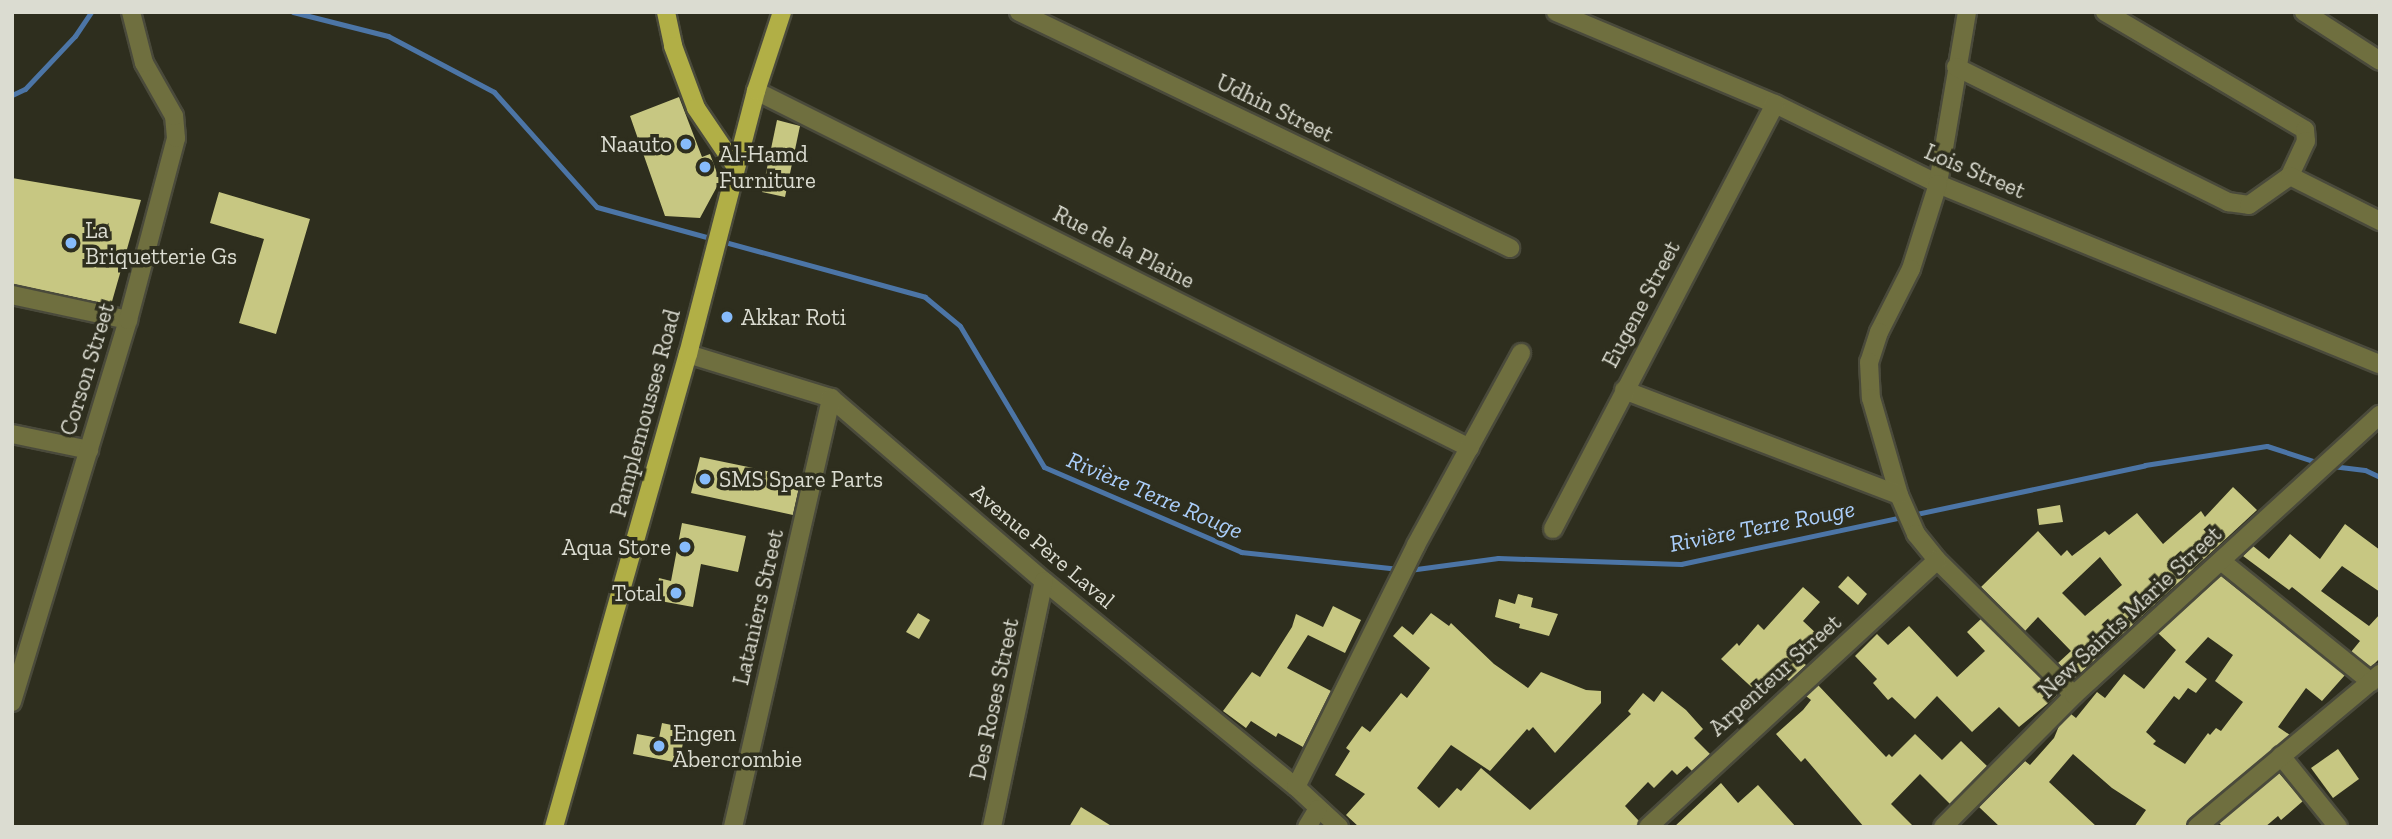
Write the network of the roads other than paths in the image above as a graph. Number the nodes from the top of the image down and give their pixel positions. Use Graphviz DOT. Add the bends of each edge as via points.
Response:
graph roads {
  1 [pos="131,12"];
  2 [pos="666,12"];
  3 [pos="782,12"];
  4 [pos="1019,12"];
  5 [pos="1556,12"];
  6 [pos="1967,12"];
  7 [pos="2105,12"];
  8 [pos="2304,12"];
  9 [pos="2380,61"];
  10 [pos="1956,67"];
  11 [pos="756,91"];
  12 [pos="1775,104"];
  13 [pos="736,167"];
  14 [pos="2290,176"];
  15 [pos="1938,184"];
  16 [pos="2380,221"];
  17 [pos="1510,248"];
  18 [pos="12,295"];
  19 [pos="128,320"];
  20 [pos="1521,352"];
  21 [pos="688,354"];
  22 [pos="2380,364"];
  23 [pos="1624,390"];
  24 [pos="831,398"];
  25 [pos="2380,415"];
  26 [pos="2380,430"];
  27 [pos="12,434"];
  28 [pos="2355,439"];
  29 [pos="1470,448"];
  30 [pos="89,450"];
  31 [pos="1902,503"];
  32 [pos="1553,529"];
  33 [pos="1937,561"];
  34 [pos="2221,561"];
  35 [pos="1044,582"];
  36 [pos="2375,678"];
  37 [pos="2074,695"];
  38 [pos="12,702"];
  39 [pos="2281,756"];
  40 [pos="1296,787"];
  41 [pos="1318,809"];
  42 [pos="554,827"];
  43 [pos="733,827"];
  44 [pos="992,827"];
  45 [pos="1307,827"];
  46 [pos="1339,827"];
  47 [pos="1648,827"];
  48 [pos="1942,827"];
  49 [pos="2197,827"];
  50 [pos="2337,827"];
  1 -- 19 [label="street, Corson Street" via="144,62 176,127"];
  2 -- 13 [label="main road" via="696,108"];
  3 -- 11 [label="main road, Pamplemousses Road"];
  4 -- 17 [label="street, Udhin Street"];
  5 -- 12 [label="street, Lois Street"];
  6 -- 10 [label="street"];
  7 -- 14 [label="street" via="2305,130 2306,141"];
  8 -- 9 [label="street"];
  10 -- 14 [label="street" via="2228,202 2249,205"];
  10 -- 15 [label="street"];
  11 -- 13 [label="main road, Pamplemousses Road"];
  11 -- 29 [label="street, Rue de la Plaine"];
  12 -- 15 [label="street, Lois Street"];
  12 -- 23 [label="street, Eugene Street"];
  13 -- 21 [label="main road, Pamplemousses Road"];
  14 -- 16 [label="street"];
  15 -- 22 [label="street, Lois Street"];
  15 -- 31 [label="street" via="1911,269 1869,362 1871,398"];
  18 -- 19 [label="street"];
  19 -- 30 [label="street, Corson Street"];
  20 -- 29 [label="street"];
  21 -- 24 [label="street, Avenue Père Laval"];
  21 -- 42 [label="main road, Pamplemousses Road"];
  23 -- 31 [label="street"];
  23 -- 32 [label="street, Eugene Street"];
  24 -- 35 [label="street, Avenue Père Laval"];
  24 -- 43 [label="street, Lataniers Street"];
  25 -- 28 [label="street, New Saints Marie Street"];
  26 -- 28 [label="street"];
  27 -- 30 [label="street"];
  28 -- 34 [label="street, New Saints Marie Street"];
  29 -- 40 [label="street" via="1416,545"];
  30 -- 38 [label="street, Corson Street"];
  31 -- 33 [label="street" via="1916,534"];
  33 -- 37 [label="street"];
  33 -- 47 [label="street, Arpenteur Street"];
  34 -- 36 [label="street"];
  34 -- 37 [label="street, New Saints Marie Street"];
  35 -- 40 [label="street, Avenue Père Laval"];
  35 -- 44 [label="street, Des Roses Street"];
  36 -- 39 [label="street"];
  37 -- 48 [label="street, New Saints Marie Street"];
  39 -- 49 [label="street"];
  39 -- 50 [label="street"];
  40 -- 41 [label="street, Avenue Père Laval"];
  41 -- 45 [label="street"];
  41 -- 46 [label="street, Avenue Père Laval"];
}
